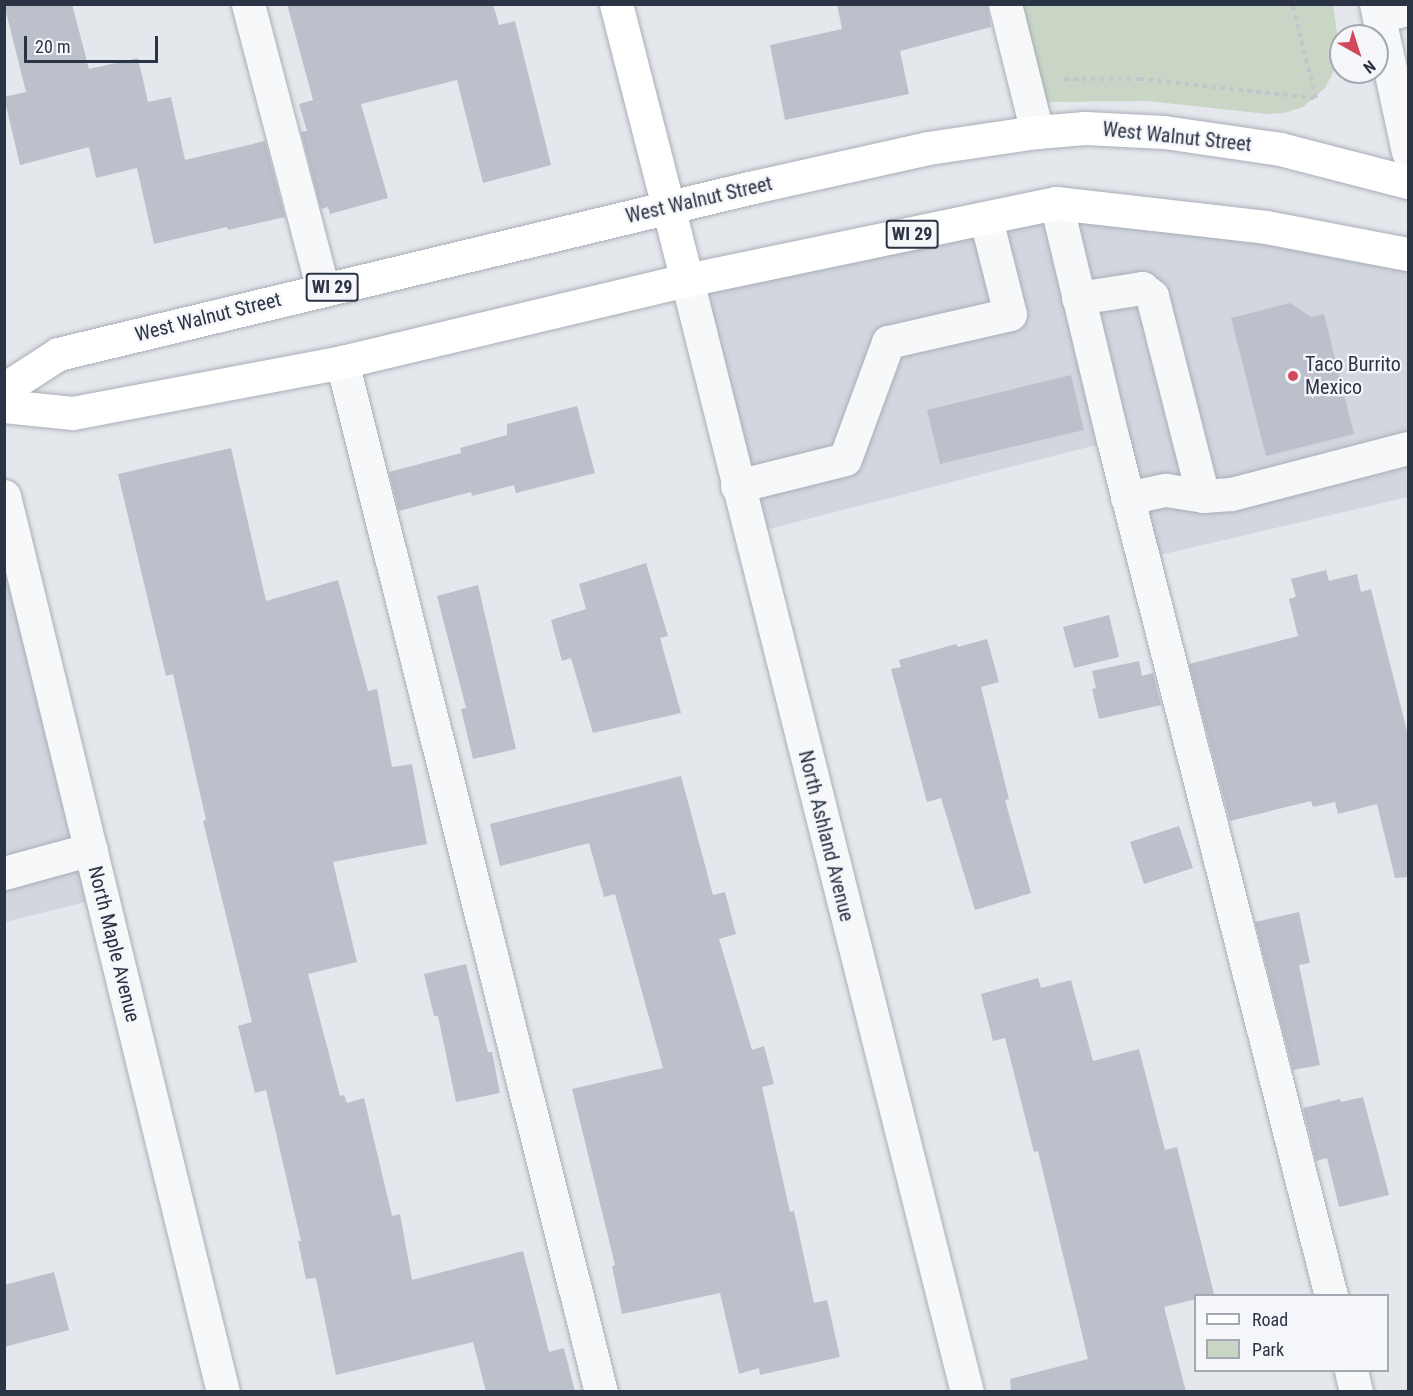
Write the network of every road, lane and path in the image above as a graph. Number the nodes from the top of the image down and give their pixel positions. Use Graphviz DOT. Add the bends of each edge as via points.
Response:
graph roads {
  1 [pos="248,4"];
  2 [pos="616,4"];
  3 [pos="1005,4"];
  4 [pos="1292,4"];
  5 [pos="1388,10"];
  6 [pos="1054,80"];
  7 [pos="1037,132"];
  8 [pos="1408,152"];
  9 [pos="1408,182"];
  10 [pos="1056,203"];
  11 [pos="668,207"];
  12 [pos="987,219"];
  13 [pos="1408,254"];
  14 [pos="687,280"];
  15 [pos="323,289"];
  16 [pos="1078,298"];
  17 [pos="342,362"];
  18 [pos="4,389"];
  19 [pos="4,406"];
  20 [pos="1408,448"];
  21 [pos="737,486"];
  22 [pos="1203,495"];
  23 [pos="4,496"];
  24 [pos="1127,498"];
  25 [pos="91,849"];
  26 [pos="4,873"];
  27 [pos="1330,1294"];
  28 [pos="1350,1372"];
  29 [pos="223,1392"];
  30 [pos="601,1392"];
  31 [pos="968,1392"];
  32 [pos="1356,1392"];
  1 -- 15 [label="street"];
  2 -- 11 [label="main road"];
  3 -- 7 [label="street"];
  4 -- 6 [label="path" via="1316,98 1140,79"];
  5 -- 8 [label="street"];
  7 -- 9 [label="main road, West Walnut Street / WI 29" via="1085,128 1164,132 1280,149"];
  7 -- 11 [label="main road, West Walnut Street / WI 29" via="928,148"];
  10 -- 12 [label="main road, WI 29"];
  10 -- 13 [label="main road, WI 29" via="1266,227"];
  10 -- 16 [label="street"];
  11 -- 14 [label="main road"];
  11 -- 15 [label="main road, West Walnut Street / WI 29"];
  12 -- 14 [label="main road, WI 29"];
  12 -- 21 [label="street" via="1010,314 888,342 845,459"];
  14 -- 17 [label="main road, WI 29"];
  14 -- 21 [label="street, North Ashland Avenue"];
  15 -- 18 [label="main road, West Walnut Street / WI 29" via="58,354"];
  16 -- 22 [label="street" via="1142,288 1152,296"];
  16 -- 24 [label="street"];
  17 -- 19 [label="main road, WI 29" via="73,412"];
  17 -- 30 [label="street"];
  20 -- 22 [label="street" via="1231,494"];
  21 -- 31 [label="street, North Ashland Avenue"];
  22 -- 24 [label="street" via="1166,490"];
  23 -- 25 [label="street, North Maple Avenue"];
  24 -- 27 [label="street"];
  25 -- 26 [label="street"];
  25 -- 29 [label="street, North Maple Avenue"];
  28 -- 32 [label="street"];
}
